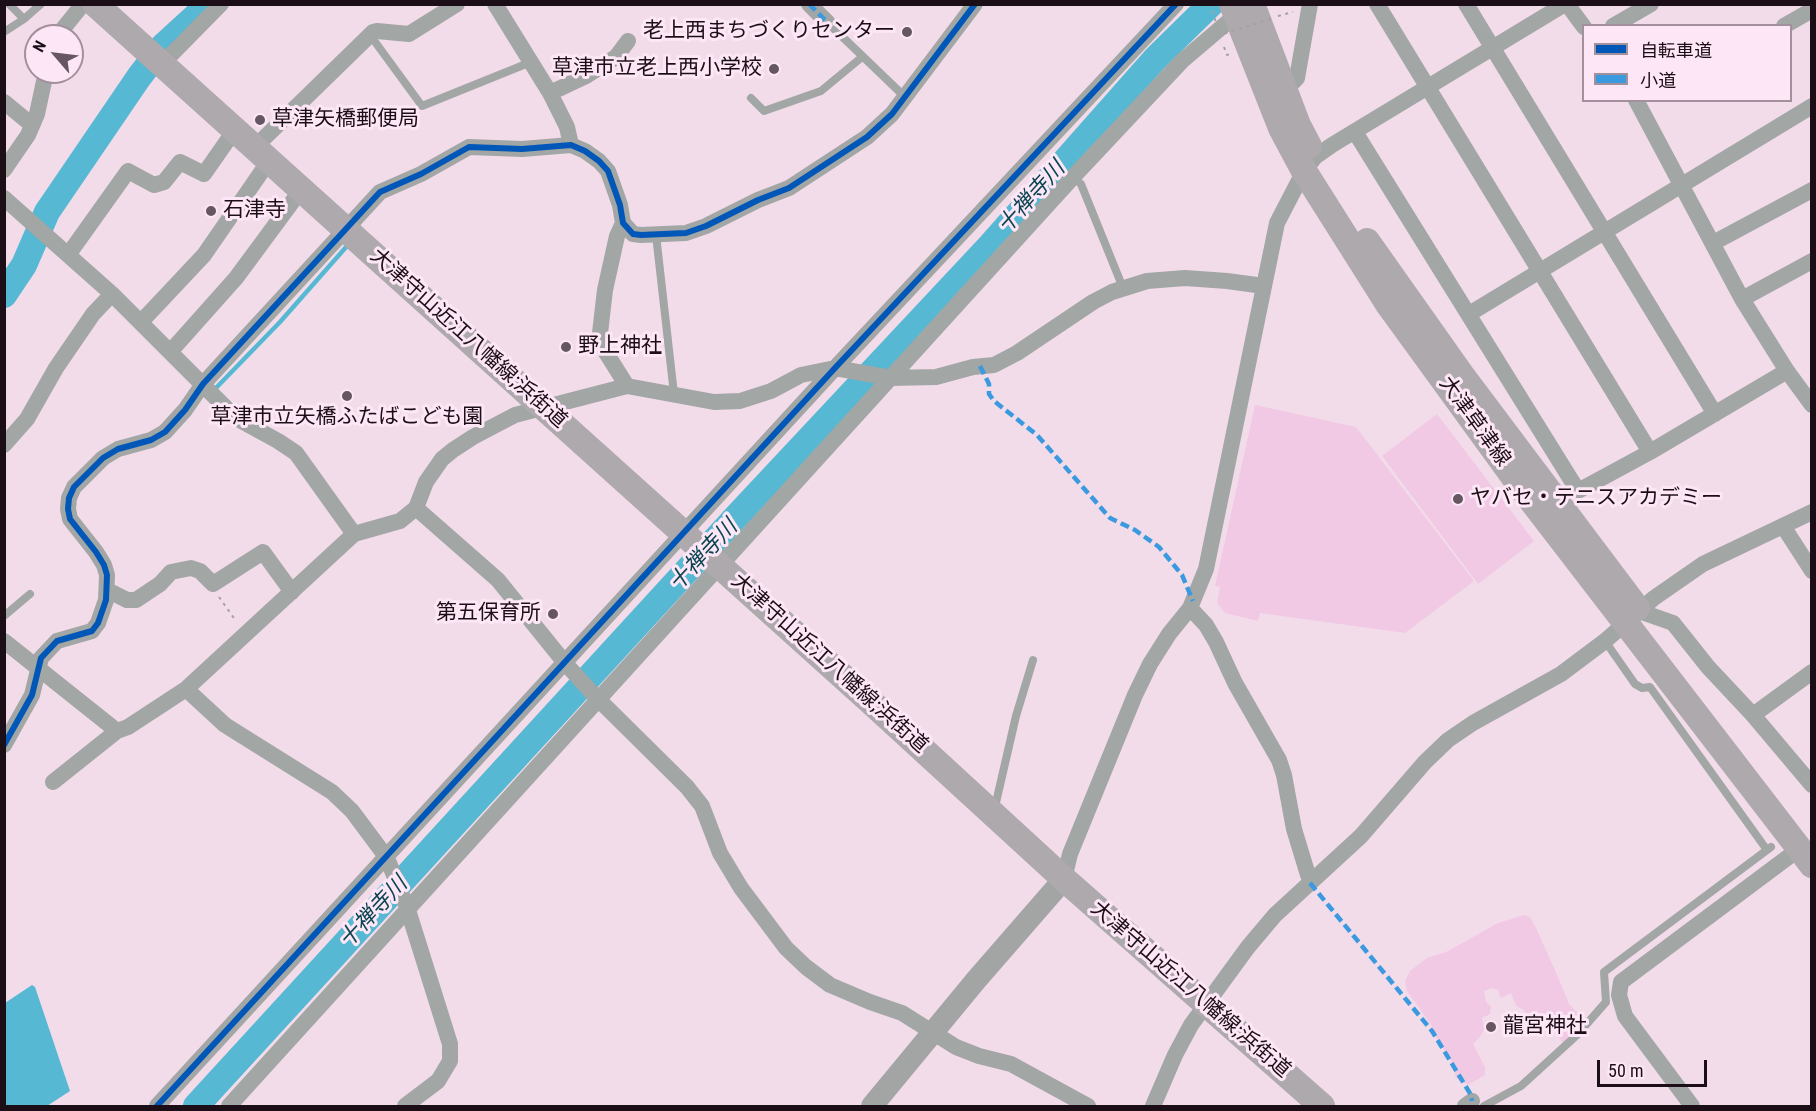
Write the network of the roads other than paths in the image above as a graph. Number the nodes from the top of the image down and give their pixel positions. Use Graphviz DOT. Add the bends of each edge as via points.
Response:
graph roads {
  1 [pos="9,4"];
  2 [pos="41,4"];
  3 [pos="83,4"];
  4 [pos="95,4"];
  5 [pos="221,4"];
  6 [pos="458,4"];
  7 [pos="495,4"];
  8 [pos="808,4"];
  9 [pos="975,4"];
  10 [pos="1176,4"];
  11 [pos="1377,4"];
  12 [pos="1466,4"];
  13 [pos="1566,4"];
  14 [pos="1651,4"];
  15 [pos="1232,7"];
  16 [pos="1305,7"];
  17 [pos="1812,10"];
  18 [pos="24,19"];
  19 [pos="828,23"];
  20 [pos="67,24"];
  21 [pos="1582,24"];
  22 [pos="1616,24"];
  23 [pos="1788,24"];
  24 [pos="4,32"];
  25 [pos="370,35"];
  26 [pos="628,41"];
  27 [pos="1493,48"];
  28 [pos="862,57"];
  29 [pos="155,60"];
  30 [pos="531,62"];
  31 [pos="1292,83"];
  32 [pos="44,84"];
  33 [pos="1427,88"];
  34 [pos="550,93"];
  35 [pos="905,97"];
  36 [pos="751,98"];
  37 [pos="4,102"];
  38 [pos="1640,102"];
  39 [pos="1812,106"];
  40 [pos="32,125"];
  41 [pos="234,130"];
  42 [pos="1355,132"];
  43 [pos="571,145"];
  44 [pos="261,154"];
  45 [pos="1309,164"];
  46 [pos="4,170"];
  47 [pos="1074,177"];
  48 [pos="1682,185"];
  49 [pos="301,190"];
  50 [pos="1812,190"];
  51 [pos="7,204"];
  52 [pos="623,222"];
  53 [pos="346,229"];
  54 [pos="1604,232"];
  55 [pos="656,235"];
  56 [pos="1713,243"];
  57 [pos="68,255"];
  58 [pos="1809,267"];
  59 [pos="1540,271"];
  60 [pos="1264,286"];
  61 [pos="1123,288"];
  62 [pos="112,294"];
  63 [pos="1742,299"];
  64 [pos="1469,314"];
  65 [pos="141,322"];
  66 [pos="170,352"];
  67 [pos="838,369"];
  68 [pos="1787,371"];
  69 [pos="888,377"];
  70 [pos="203,384"];
  71 [pos="627,386"];
  72 [pos="674,394"];
  73 [pos="1812,405"];
  74 [pos="544,408"];
  75 [pos="1715,414"];
  76 [pos="4,446"];
  77 [pos="1650,452"];
  78 [pos="416,508"];
  79 [pos="1812,512"];
  80 [pos="1783,526"];
  81 [pos="354,534"];
  82 [pos="685,536"];
  83 [pos="717,564"];
  84 [pos="1812,571"];
  85 [pos="107,590"];
  86 [pos="292,592"];
  87 [pos="30,594"];
  88 [pos="1190,608"];
  89 [pos="4,616"];
  90 [pos="1633,617"];
  91 [pos="4,641"];
  92 [pos="1605,641"];
  93 [pos="1033,660"];
  94 [pos="567,665"];
  95 [pos="38,667"];
  96 [pos="1812,672"];
  97 [pos="186,689"];
  98 [pos="596,697"];
  99 [pos="1753,715"];
  100 [pos="117,731"];
  101 [pos="4,745"];
  102 [pos="53,782"];
  103 [pos="1811,783"];
  104 [pos="994,814"];
  105 [pos="1807,851"];
  106 [pos="388,861"];
  107 [pos="1064,879"];
  108 [pos="1312,881"];
  109 [pos="406,906"];
  110 [pos="1206,1005"];
  111 [pos="934,1033"];
  112 [pos="1474,1105"];
  113 [pos="157,1107"];
  114 [pos="229,1107"];
  115 [pos="405,1107"];
  116 [pos="872,1107"];
  117 [pos="1088,1107"];
  118 [pos="1154,1107"];
  119 [pos="1322,1107"];
  120 [pos="1692,1107"];
  1 -- 18 [label="lane"];
  2 -- 18 [label="lane"];
  3 -- 20 [label="street"];
  4 -- 29 [label="main road, 大津守山近江八幡線;浜街道"];
  5 -- 29 [label="street"];
  6 -- 25 [label="street" via="409,34 377,31"];
  7 -- 30 [label="street"];
  8 -- 19 [label="street"];
  9 -- 35 [label="street"];
  10 -- 67 [label="street"];
  11 -- 33 [label="street"];
  12 -- 27 [label="street"];
  13 -- 21 [label="street"];
  13 -- 27 [label="street"];
  14 -- 22 [label="street"];
  15 -- 45 [label="main road, 大津草津線" via="1298,125"];
  15 -- 47 [label="street"];
  16 -- 31 [label="street" via="1297,78"];
  17 -- 23 [label="street"];
  18 -- 24 [label="lane"];
  19 -- 28 [label="lane"];
  25 -- 30 [label="lane" via="422,106"];
  25 -- 44 [label="street"];
  26 -- 34 [label="street" via="616,57"];
  27 -- 33 [label="street"];
  27 -- 54 [label="street"];
  28 -- 35 [label="lane"];
  28 -- 36 [label="lane" via="812,95 764,111"];
  29 -- 41 [label="main road, 大津守山近江八幡線;浜街道"];
  30 -- 34 [label="street"];
  32 -- 40 [label="street"];
  33 -- 42 [label="street"];
  33 -- 59 [label="street"];
  34 -- 43 [label="street" via="567,127"];
  35 -- 55 [label="street" via="867,136 789,188 706,226 686,233"];
  37 -- 40 [label="street"];
  38 -- 48 [label="street"];
  39 -- 48 [label="street"];
  40 -- 46 [label="street"];
  41 -- 44 [label="main road, 大津守山近江八幡線;浜街道"];
  41 -- 57 [label="street" via="204,174 180,162 164,182 154,185 128,171"];
  42 -- 45 [label="street"];
  42 -- 64 [label="street"];
  43 -- 52 [label="street" via="585,151 608,171"];
  43 -- 53 [label="street" via="522,149 469,147 380,192"];
  44 -- 49 [label="main road, 大津守山近江八幡線;浜街道"];
  44 -- 65 [label="street" via="232,217 204,255"];
  45 -- 60 [label="street" via="1277,223"];
  45 -- 90 [label="main road, 大津草津線" via="1388,304 1521,487"];
  47 -- 61 [label="lane" via="1081,184"];
  47 -- 69 [label="street"];
  48 -- 54 [label="street"];
  48 -- 56 [label="street"];
  49 -- 53 [label="main road, 大津守山近江八幡線;浜街道"];
  49 -- 66 [label="street" via="237,278"];
  50 -- 56 [label="street"];
  51 -- 57 [label="street"];
  52 -- 55 [label="street" via="633,234"];
  52 -- 71 [label="street" via="605,290 600,333 605,351"];
  53 -- 70 [label="street"];
  53 -- 74 [label="main road, 大津守山近江八幡線;浜街道"];
  54 -- 59 [label="street"];
  54 -- 75 [label="street"];
  55 -- 72 [label="lane"];
  56 -- 63 [label="street"];
  57 -- 62 [label="street"];
  58 -- 63 [label="street"];
  59 -- 64 [label="street"];
  59 -- 77 [label="street"];
  60 -- 61 [label="street" via="1185,278 1147,280"];
  60 -- 88 [label="street" via="1206,569"];
  61 -- 69 [label="street" via="1093,302 994,364 936,377"];
  62 -- 65 [label="street"];
  62 -- 76 [label="street" via="93,314 27,419"];
  63 -- 68 [label="street"];
  64 -- 77 [label="street" via="1578,490"];
  65 -- 66 [label="street"];
  66 -- 70 [label="street"];
  67 -- 69 [label="street"];
  67 -- 72 [label="street" via="801,375 740,401 714,402"];
  67 -- 82 [label="street"];
  68 -- 73 [label="street"];
  68 -- 75 [label="street"];
  69 -- 83 [label="street"];
  70 -- 81 [label="street" via="236,418 296,453"];
  70 -- 85 [label="street" via="165,432 103,458 74,487 69,498 70,519 104,565"];
  71 -- 72 [label="street"];
  71 -- 74 [label="street"];
  74 -- 78 [label="street" via="515,416 453,450 426,482"];
  74 -- 82 [label="main road, 大津守山近江八幡線;浜街道"];
  75 -- 77 [label="street"];
  78 -- 81 [label="street" via="400,521"];
  78 -- 94 [label="street" via="498,580"];
  79 -- 80 [label="street"];
  80 -- 84 [label="street"];
  80 -- 90 [label="street" via="1703,564"];
  81 -- 86 [label="street"];
  82 -- 83 [label="main road, 大津守山近江八幡線;浜街道"];
  82 -- 94 [label="street"];
  83 -- 98 [label="street"];
  83 -- 104 [label="main road, 大津守山近江八幡線;浜街道"];
  85 -- 86 [label="street" via="136,600 171,572 191,568 213,584 263,552"];
  85 -- 95 [label="street" via="99,623 87,633 57,641"];
  86 -- 97 [label="street"];
  87 -- 89 [label="lane"];
  88 -- 107 [label="street" via="1150,664 1070,854"];
  88 -- 108 [label="street" via="1216,642 1279,760 1294,829"];
  90 -- 92 [label="street"];
  90 -- 99 [label="street" via="1673,622 1708,668"];
  90 -- 105 [label="main road, 大津草津線"];
  91 -- 95 [label="street"];
  92 -- 108 [label="street" via="1561,674 1448,740 1361,836"];
  92 -- 112 [label="lane" via="1635,684 1650,687 1769,848 1604,972 1606,1002 1577,1035 1521,1086"];
  93 -- 104 [label="lane"];
  94 -- 98 [label="street"];
  94 -- 106 [label="street"];
  95 -- 100 [label="street"];
  95 -- 101 [label="street" via="32,695"];
  96 -- 99 [label="street"];
  97 -- 100 [label="street" via="128,728"];
  97 -- 106 [label="street" via="225,725 332,792 352,811"];
  98 -- 109 [label="street"];
  98 -- 111 [label="street" via="702,806 720,853 786,948 830,985 902,1013"];
  99 -- 103 [label="street"];
  100 -- 102 [label="street"];
  104 -- 107 [label="main road, 大津守山近江八幡線;浜街道"];
  105 -- 120 [label="street" via="1621,982 1619,995 1625,1016"];
  106 -- 109 [label="street"];
  106 -- 113 [label="street"];
  107 -- 110 [label="main road, 大津守山近江八幡線;浜街道"];
  107 -- 111 [label="street"];
  108 -- 110 [label="street" via="1275,915"];
  109 -- 114 [label="street"];
  109 -- 115 [label="street" via="450,1044 450,1061 438,1081"];
  110 -- 118 [label="street" via="1175,1055"];
  110 -- 119 [label="main road, 大津守山近江八幡線;浜街道"];
  111 -- 116 [label="street"];
  111 -- 117 [label="street" via="956,1047 1011,1064"];
}
